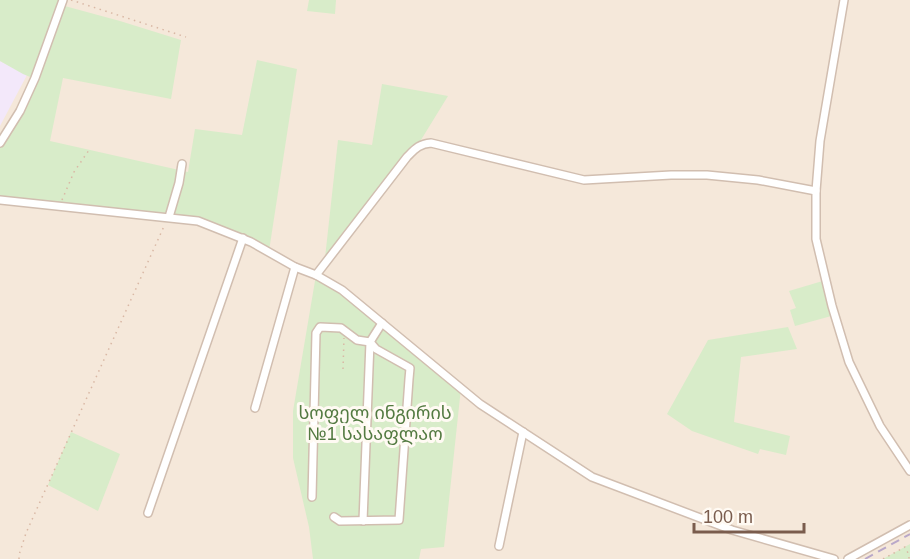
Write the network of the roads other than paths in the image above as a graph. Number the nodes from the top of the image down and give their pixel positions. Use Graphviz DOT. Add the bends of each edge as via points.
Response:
graph roads {
  1 [pos="63,0"];
  2 [pos="844,0"];
  3 [pos="0,143"];
  4 [pos="182,164"];
  5 [pos="816,191"];
  6 [pos="0,200"];
  7 [pos="168,217"];
  8 [pos="243,238"];
  9 [pos="295,267"];
  10 [pos="316,275"];
  11 [pos="382,324"];
  12 [pos="370,342"];
  13 [pos="255,408"];
  14 [pos="523,432"];
  15 [pos="910,471"];
  16 [pos="312,497"];
  17 [pos="148,513"];
  18 [pos="334,517"];
  19 [pos="363,520"];
  20 [pos="910,525"];
  21 [pos="499,546"];
  22 [pos="834,559"];
  23 [pos="848,559"];
  1 -- 3 [label="street" via="35,78"];
  2 -- 5 [label="street" via="820,141"];
  4 -- 7 [label="street"];
  5 -- 10 [label="street" via="707,175 584,180 422,144 407,157"];
  5 -- 15 [label="street" via="816,239 849,362 880,426"];
  6 -- 7 [label="street"];
  7 -- 8 [label="street" via="198,221"];
  8 -- 9 [label="street"];
  8 -- 17 [label="street"];
  9 -- 10 [label="street"];
  9 -- 13 [label="street"];
  10 -- 11 [label="street" via="342,290"];
  11 -- 12 [label="street"];
  11 -- 14 [label="street" via="480,404"];
  12 -- 16 [label="street" via="357,340 341,328 320,327 316,333"];
  12 -- 19 [label="street"];
  12 -- 19 [label="street" via="410,368 399,519"];
  14 -- 21 [label="street"];
  14 -- 22 [label="street" via="592,477 732,530"];
  18 -- 19 [label="street" via="340,521"];
  20 -- 23 [label="street"];
}
